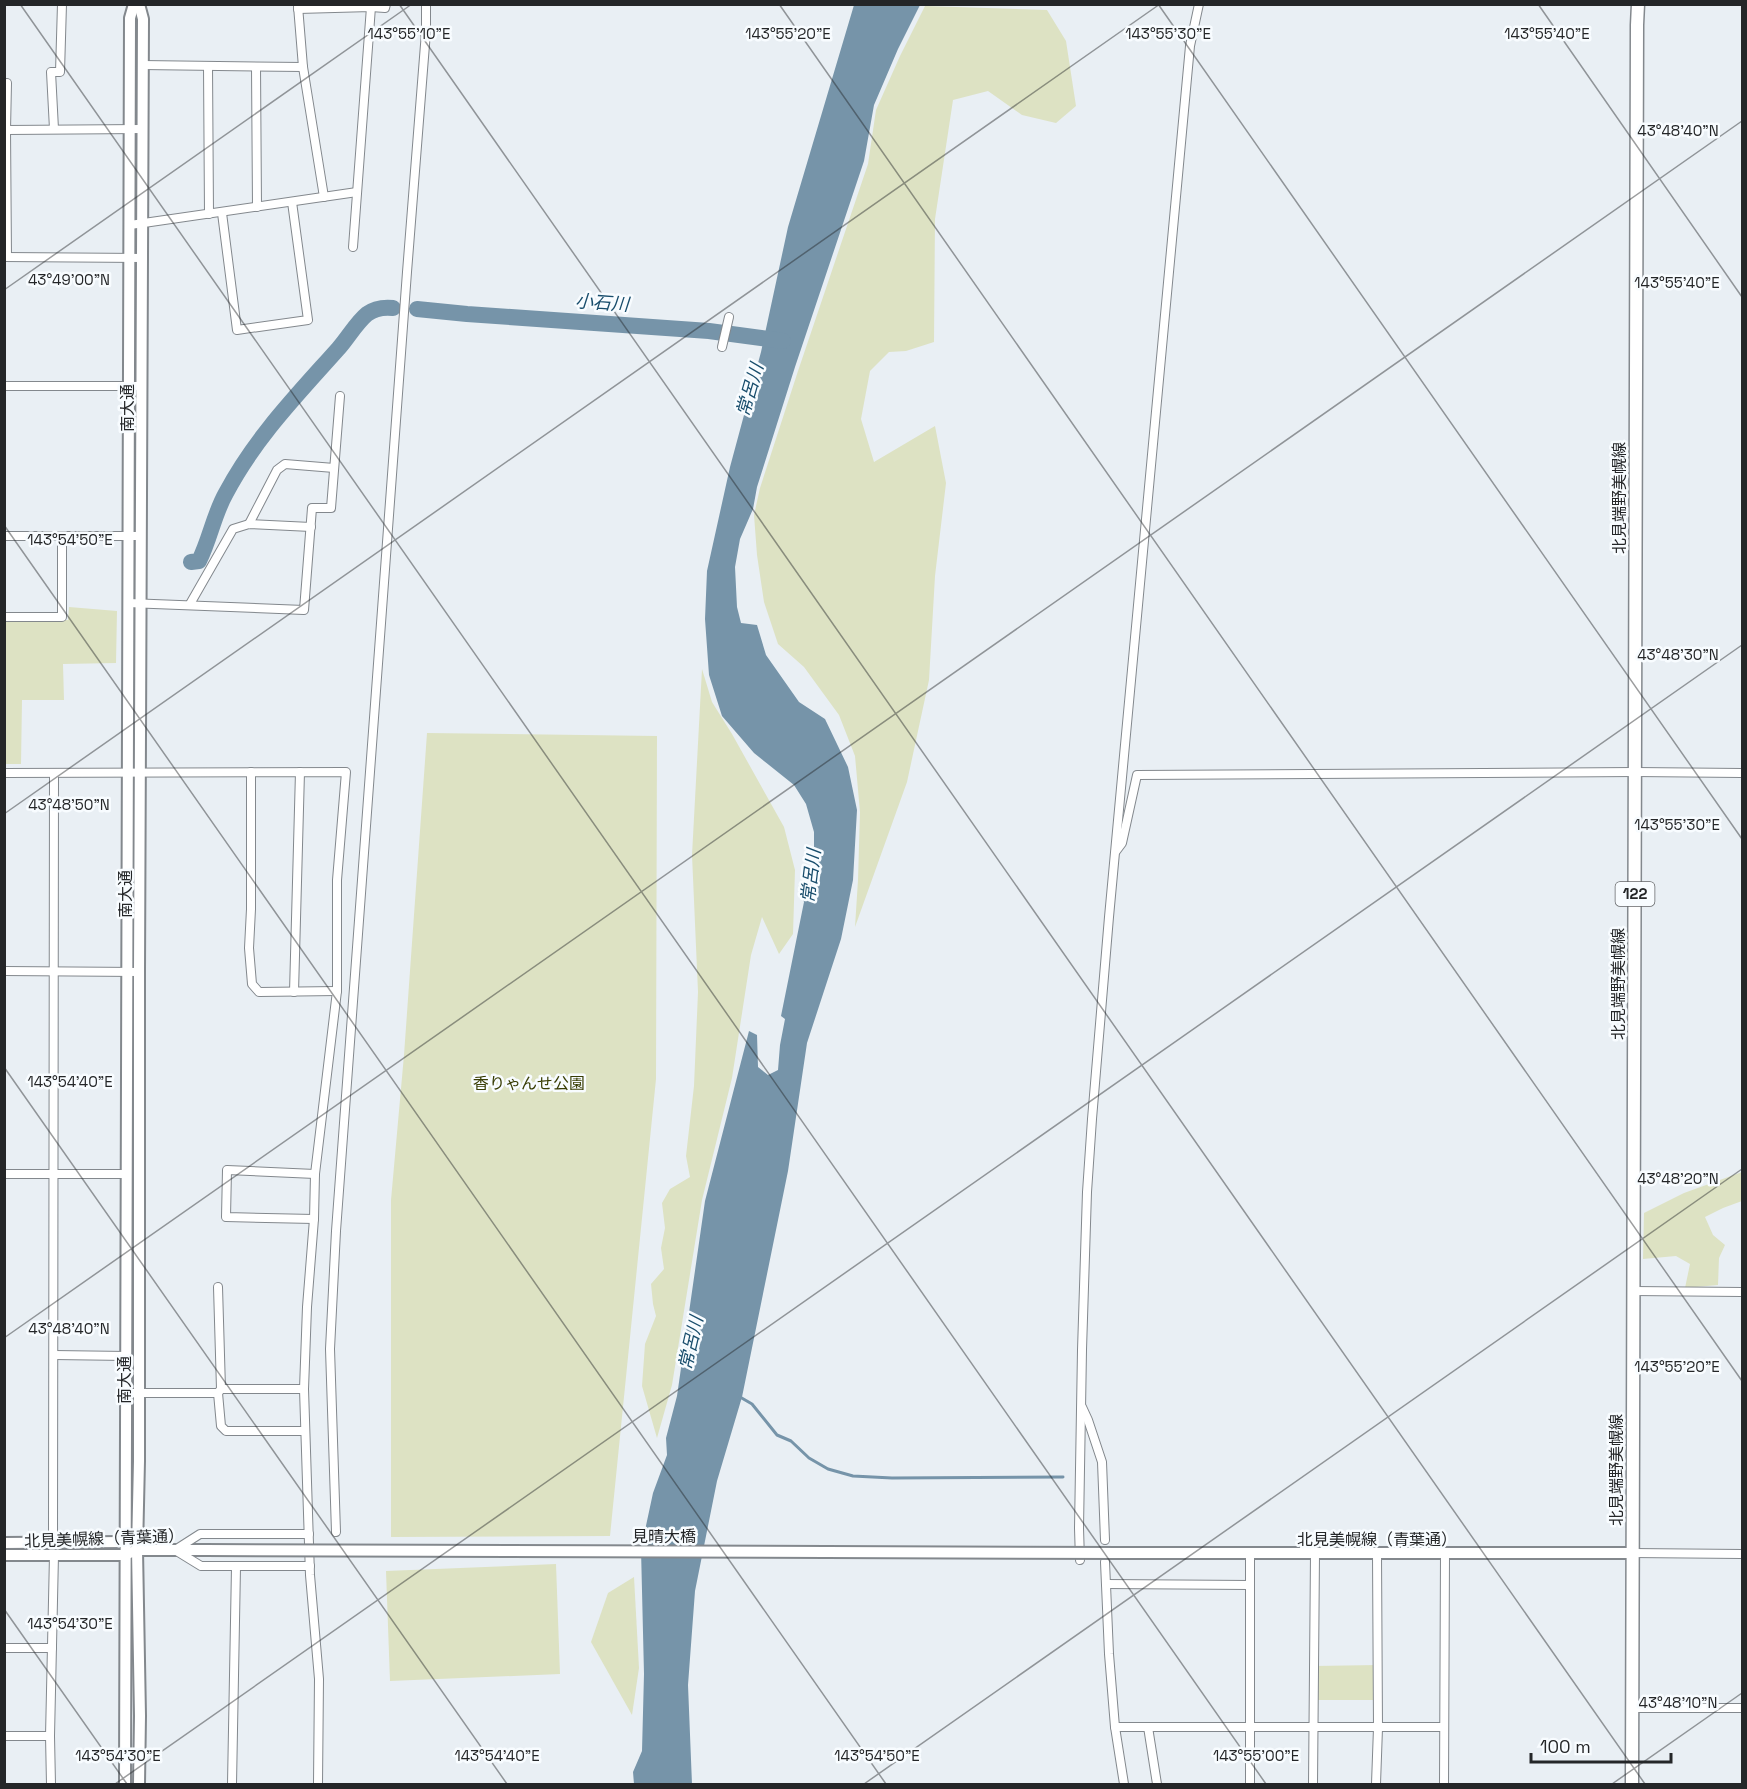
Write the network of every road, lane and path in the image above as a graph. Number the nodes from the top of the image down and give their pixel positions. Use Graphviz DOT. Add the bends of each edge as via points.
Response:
graph roads {
  1 [pos="62,4"];
  2 [pos="134,4"];
  3 [pos="139,4"];
  4 [pos="386,4"];
  5 [pos="426,4"];
  6 [pos="1199,4"];
  7 [pos="1638,4"];
  8 [pos="298,7"];
  9 [pos="371,7"];
  10 [pos="142,65"];
  11 [pos="208,66"];
  12 [pos="256,67"];
  13 [pos="303,67"];
  14 [pos="7,83"];
  15 [pos="54,129"];
  16 [pos="130,129"];
  17 [pos="142,129"];
  18 [pos="6,130"];
  19 [pos="357,192"];
  20 [pos="324,197"];
  21 [pos="292,202"];
  22 [pos="257,207"];
  23 [pos="222,213"];
  24 [pos="209,214"];
  25 [pos="142,223"];
  26 [pos="130,225"];
  27 [pos="353,247"];
  28 [pos="6,257"];
  29 [pos="130,258"];
  30 [pos="143,258"];
  31 [pos="729,317"];
  32 [pos="722,347"];
  33 [pos="4,386"];
  34 [pos="130,386"];
  35 [pos="142,386"];
  36 [pos="340,396"];
  37 [pos="334,468"];
  38 [pos="249,524"];
  39 [pos="311,527"];
  40 [pos="4,536"];
  41 [pos="129,536"];
  42 [pos="141,536"];
  43 [pos="62,537"];
  44 [pos="128,603"];
  45 [pos="141,603"];
  46 [pos="190,604"];
  47 [pos="4,617"];
  48 [pos="251,772"];
  49 [pos="300,772"];
  50 [pos="1635,772"];
  51 [pos="4,773"];
  52 [pos="54,773"];
  53 [pos="128,773"];
  54 [pos="140,773"];
  55 [pos="1743,773"];
  56 [pos="1116,851"];
  57 [pos="4,971"];
  58 [pos="55,972"];
  59 [pos="127,972"];
  60 [pos="139,972"];
  61 [pos="337,991"];
  62 [pos="294,992"];
  63 [pos="4,1174"];
  64 [pos="55,1174"];
  65 [pos="127,1174"];
  66 [pos="315,1174"];
  67 [pos="314,1218"];
  68 [pos="218,1287"];
  69 [pos="1633,1292"];
  70 [pos="1743,1292"];
  71 [pos="54,1355"];
  72 [pos="127,1356"];
  73 [pos="304,1389"];
  74 [pos="220,1391"];
  75 [pos="126,1393"];
  76 [pos="139,1393"];
  77 [pos="1081,1406"];
  78 [pos="305,1431"];
  79 [pos="336,1532"];
  80 [pos="309,1534"];
  81 [pos="1105,1540"];
  82 [pos="125,1542"];
  83 [pos="4,1543"];
  84 [pos="54,1543"];
  85 [pos="137,1550"];
  86 [pos="175,1550"];
  87 [pos="205,1550"];
  88 [pos="1122,1553"];
  89 [pos="1445,1553"];
  90 [pos="1632,1553"];
  91 [pos="1250,1554"];
  92 [pos="1315,1554"];
  93 [pos="1377,1554"];
  94 [pos="1743,1554"];
  95 [pos="54,1555"];
  96 [pos="125,1555"];
  97 [pos="4,1556"];
  98 [pos="1080,1560"];
  99 [pos="1106,1562"];
  100 [pos="310,1566"];
  101 [pos="236,1567"];
  102 [pos="1106,1584"];
  103 [pos="1250,1586"];
  104 [pos="4,1648"];
  105 [pos="52,1648"];
  106 [pos="1632,1708"];
  107 [pos="1743,1708"];
  108 [pos="1148,1727"];
  109 [pos="1250,1727"];
  110 [pos="1314,1727"];
  111 [pos="1444,1727"];
  112 [pos="1115,1728"];
  113 [pos="1378,1728"];
  114 [pos="4,1736"];
  115 [pos="51,1736"];
  116 [pos="51,1785"];
  117 [pos="125,1785"];
  118 [pos="139,1785"];
  119 [pos="232,1785"];
  120 [pos="318,1785"];
  121 [pos="1124,1785"];
  122 [pos="1157,1785"];
  123 [pos="1250,1785"];
  124 [pos="1313,1785"];
  125 [pos="1376,1785"];
  126 [pos="1444,1785"];
  127 [pos="1632,1785"];
  1 -- 15 [label="street" via="60,72 51,72"];
  2 -- 16 [label="street, 南大通" via="130,18"];
  3 -- 10 [label="street, 南大通" via="143,19"];
  4 -- 9 [label="street" via="386,8"];
  5 -- 79 [label="street" via="336,1231 330,1349"];
  6 -- 56 [label="street" via="1190,46"];
  7 -- 50 [label="main road, 北見端野美幌線 / 122"];
  8 -- 9 [label="street"];
  8 -- 13 [label="street"];
  9 -- 19 [label="street"];
  10 -- 11 [label="street"];
  10 -- 17 [label="street, 南大通"];
  11 -- 12 [label="street"];
  11 -- 24 [label="street"];
  12 -- 13 [label="street"];
  12 -- 22 [label="street"];
  13 -- 20 [label="street"];
  14 -- 18 [label="street"];
  15 -- 16 [label="street"];
  15 -- 18 [label="street"];
  16 -- 17 [label="street"];
  16 -- 26 [label="street, 南大通"];
  17 -- 25 [label="street, 南大通"];
  18 -- 28 [label="street"];
  19 -- 20 [label="street"];
  19 -- 27 [label="street"];
  20 -- 21 [label="street"];
  21 -- 22 [label="street"];
  21 -- 23 [label="street" via="308,320 237,330"];
  22 -- 23 [label="street"];
  23 -- 24 [label="street"];
  24 -- 25 [label="street"];
  25 -- 26 [label="street"];
  25 -- 30 [label="street, 南大通"];
  26 -- 29 [label="street, 南大通"];
  28 -- 29 [label="street"];
  29 -- 30 [label="street"];
  29 -- 34 [label="street, 南大通"];
  30 -- 35 [label="street, 南大通"];
  31 -- 32 [label="street"];
  33 -- 34 [label="street"];
  34 -- 35 [label="street"];
  34 -- 41 [label="street, 南大通"];
  35 -- 42 [label="street, 南大通"];
  36 -- 37 [label="street"];
  37 -- 38 [label="street" via="285,464 277,470"];
  37 -- 39 [label="street" via="331,508 312,508"];
  38 -- 39 [label="street"];
  38 -- 46 [label="street" via="233,529"];
  39 -- 46 [label="street" via="304,610"];
  40 -- 43 [label="street"];
  41 -- 42 [label="street"];
  41 -- 43 [label="street"];
  41 -- 44 [label="street, 南大通"];
  42 -- 45 [label="street, 南大通"];
  43 -- 47 [label="street" via="62,617"];
  44 -- 45 [label="street"];
  44 -- 53 [label="street, 南大通"];
  45 -- 46 [label="street"];
  45 -- 54 [label="street, 南大通"];
  48 -- 49 [label="street"];
  48 -- 54 [label="street"];
  48 -- 62 [label="street" via="252,984 259,992"];
  49 -- 61 [label="street" via="346,772 337,880"];
  49 -- 62 [label="street"];
  50 -- 55 [label="street"];
  50 -- 56 [label="street" via="1137,775 1122,843"];
  50 -- 69 [label="main road, 北見端野美幌線 / 122"];
  51 -- 52 [label="street"];
  52 -- 53 [label="street"];
  52 -- 58 [label="street"];
  53 -- 54 [label="street"];
  53 -- 59 [label="street, 南大通"];
  54 -- 60 [label="street, 南大通"];
  56 -- 77 [label="street" via="1087,1192"];
  57 -- 58 [label="street"];
  58 -- 59 [label="street"];
  58 -- 64 [label="street"];
  59 -- 60 [label="street"];
  59 -- 65 [label="street, 南大通"];
  60 -- 76 [label="street, 南大通"];
  61 -- 62 [label="street"];
  61 -- 66 [label="street"];
  63 -- 64 [label="street"];
  64 -- 65 [label="street"];
  64 -- 71 [label="street"];
  65 -- 72 [label="street, 南大通"];
  66 -- 67 [label="street"];
  66 -- 67 [label="street" via="226,1170 226,1217"];
  67 -- 73 [label="street"];
  68 -- 74 [label="street"];
  69 -- 70 [label="street"];
  69 -- 90 [label="main road, 北見端野美幌線 / 122"];
  71 -- 72 [label="street"];
  71 -- 84 [label="street"];
  72 -- 75 [label="street, 南大通"];
  73 -- 74 [label="street"];
  73 -- 78 [label="street"];
  74 -- 76 [label="street"];
  74 -- 78 [label="street" via="220,1426 226,1431"];
  75 -- 76 [label="street"];
  75 -- 82 [label="street, 南大通"];
  76 -- 85 [label="street, 南大通"];
  77 -- 81 [label="street" via="1102,1462"];
  77 -- 98 [label="street"];
  78 -- 80 [label="street"];
  80 -- 86 [label="street" via="200,1534"];
  80 -- 100 [label="street"];
  82 -- 84 [label="street, 北見美幌線（青葉通）"];
  82 -- 85 [label="street"];
  82 -- 96 [label="street, 南大通"];
  83 -- 84 [label="street, 北見美幌線（青葉通）"];
  85 -- 86 [label="street, 北見美幌線（青葉通）"];
  85 -- 96 [label="street, 北見美幌線（青葉通）"];
  85 -- 118 [label="street, 南大通"];
  86 -- 87 [label="street, 北見美幌線（青葉通）"];
  86 -- 101 [label="street" via="201,1566"];
  87 -- 88 [label="street, 見晴大橋, bridge"];
  88 -- 91 [label="street, 北見美幌線（青葉通）"];
  89 -- 90 [label="street, 北見美幌線（青葉通）"];
  89 -- 93 [label="street, 北見美幌線（青葉通）"];
  89 -- 111 [label="street"];
  90 -- 94 [label="street"];
  90 -- 106 [label="main road, 北見端野美幌線 / 122"];
  91 -- 92 [label="street, 北見美幌線（青葉通）"];
  91 -- 103 [label="street"];
  92 -- 93 [label="street, 北見美幌線（青葉通）"];
  92 -- 110 [label="street"];
  93 -- 113 [label="street"];
  95 -- 96 [label="street, 北見美幌線（青葉通）"];
  95 -- 97 [label="street, 北見美幌線（青葉通）"];
  95 -- 105 [label="street"];
  96 -- 117 [label="street"];
  99 -- 102 [label="street"];
  100 -- 101 [label="street"];
  100 -- 120 [label="street" via="319,1679"];
  101 -- 119 [label="street"];
  102 -- 103 [label="street"];
  102 -- 112 [label="street"];
  103 -- 109 [label="street"];
  104 -- 105 [label="street"];
  105 -- 115 [label="street"];
  106 -- 107 [label="street"];
  106 -- 127 [label="main road, 北見端野美幌線 / 122"];
  108 -- 109 [label="street"];
  108 -- 112 [label="street"];
  108 -- 122 [label="street"];
  109 -- 110 [label="street"];
  109 -- 123 [label="street"];
  110 -- 113 [label="street"];
  110 -- 124 [label="street"];
  111 -- 113 [label="street"];
  111 -- 126 [label="street"];
  112 -- 121 [label="street"];
  113 -- 125 [label="street"];
  114 -- 115 [label="street"];
  115 -- 116 [label="street"];
}
